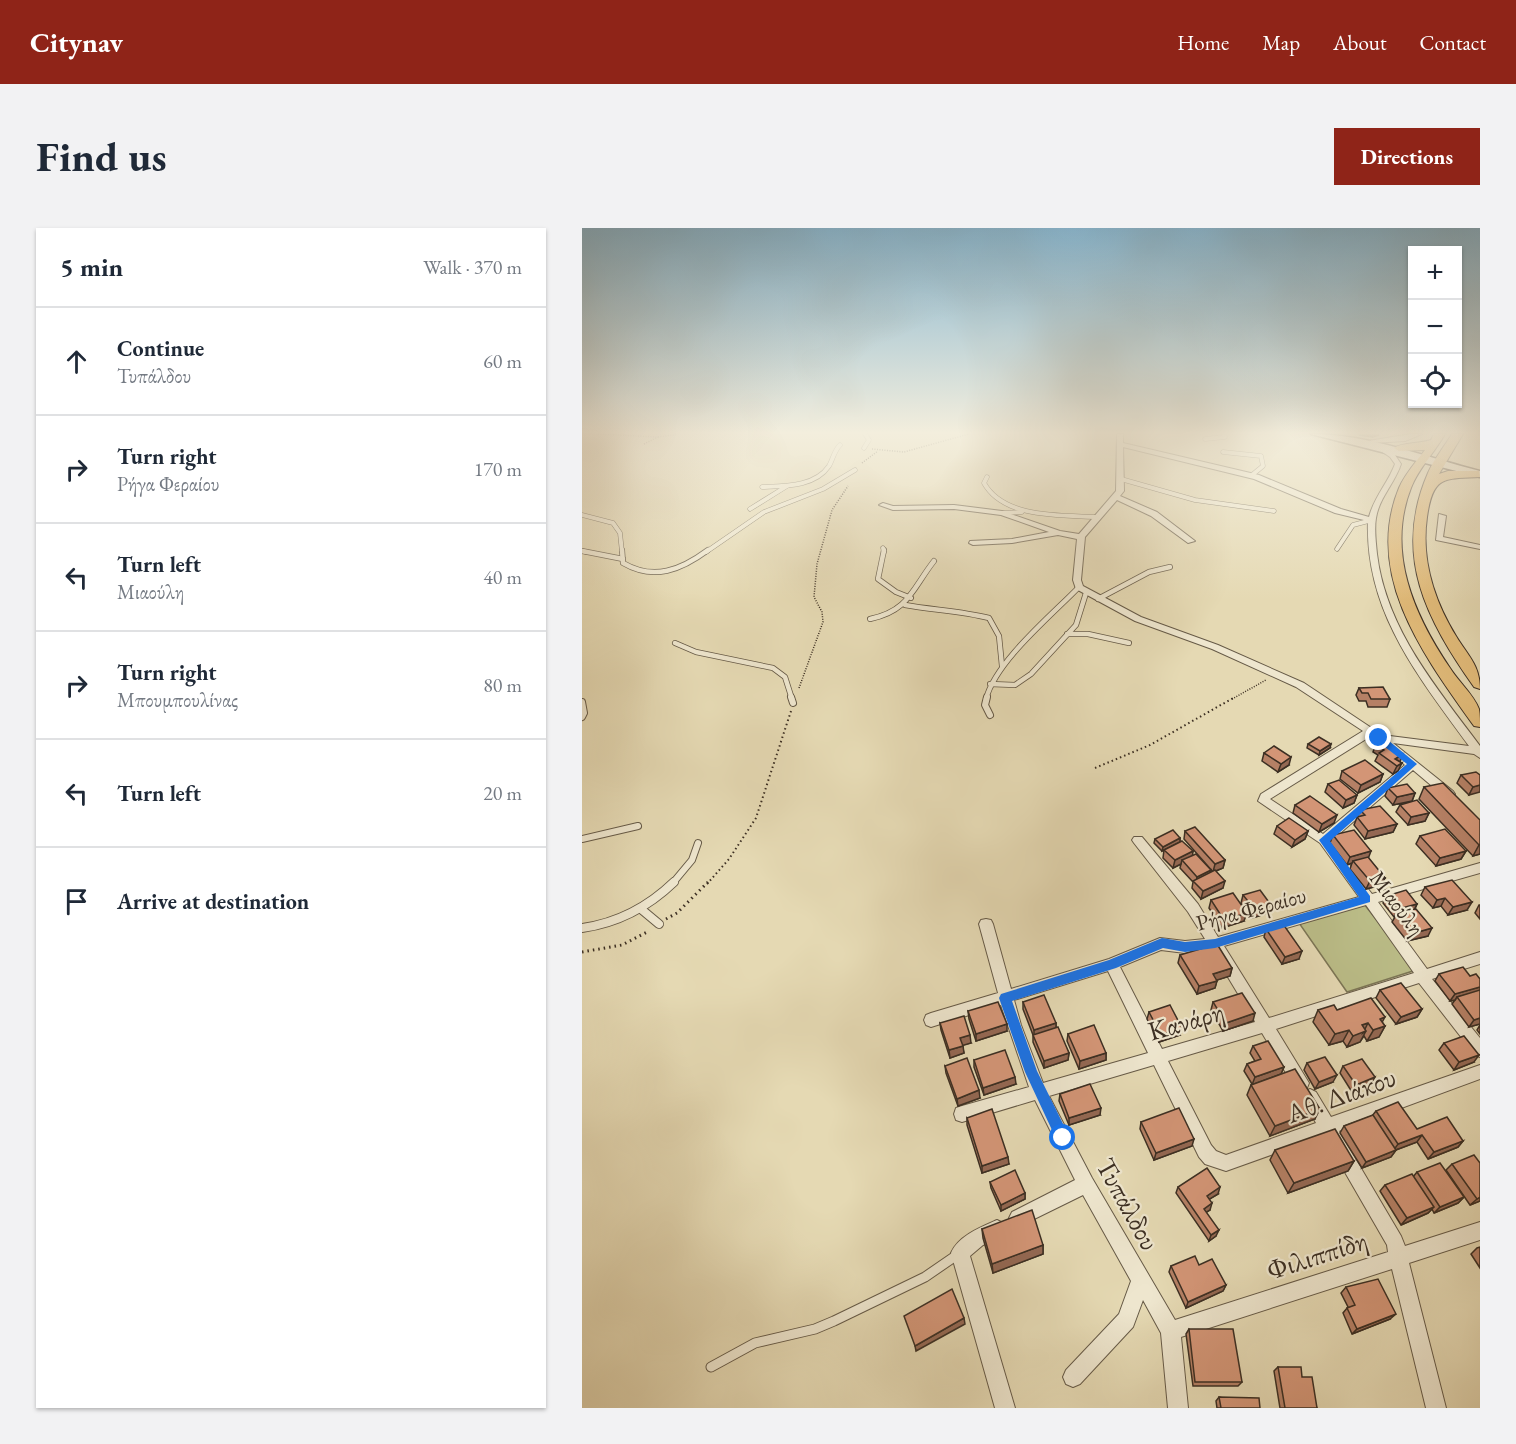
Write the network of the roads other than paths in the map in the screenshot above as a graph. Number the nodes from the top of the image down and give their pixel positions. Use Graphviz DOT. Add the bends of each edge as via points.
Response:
graph roads {
  1 [pos="782,489"];
  2 [pos="823,489"];
  3 [pos="986,489"];
  4 [pos="1119,489"];
  5 [pos="1156,489"];
  6 [pos="1286,489"];
  7 [pos="1385,489"];
  8 [pos="1405,489"];
  9 [pos="1427,489"];
  10 [pos="1117,497"];
  11 [pos="883,505"];
  12 [pos="750,509"];
  13 [pos="1034,511"];
  14 [pos="1274,511"];
  15 [pos="1002,513"];
  16 [pos="582,515"];
  17 [pos="1442,516"];
  18 [pos="1098,517"];
  19 [pos="1372,520"];
  20 [pos="1058,533"];
  21 [pos="1081,537"];
  22 [pos="1191,541"];
  23 [pos="973,543"];
  24 [pos="1480,547"];
  25 [pos="883,548"];
  26 [pos="1337,549"];
  27 [pos="582,551"];
  28 [pos="623,559"];
  29 [pos="934,561"];
  30 [pos="1170,567"];
  31 [pos="1083,590"];
  32 [pos="911,598"];
  33 [pos="1098,599"];
  34 [pos="905,605"];
  35 [pos="870,619"];
  36 [pos="1066,634"];
  37 [pos="675,643"];
  38 [pos="1129,643"];
  39 [pos="1002,666"];
  40 [pos="990,684"];
  41 [pos="1480,684"];
  42 [pos="582,702"];
  43 [pos="793,703"];
  44 [pos="990,715"];
  45 [pos="582,717"];
  46 [pos="1480,722"];
  47 [pos="1375,734"];
  48 [pos="1479,752"];
  49 [pos="1413,764"];
  50 [pos="1457,802"];
  51 [pos="638,826"];
  52 [pos="582,839"];
  53 [pos="1138,840"];
  54 [pos="1324,840"];
  55 [pos="698,843"];
  56 [pos="1480,868"];
  57 [pos="1366,899"];
  58 [pos="641,909"];
  59 [pos="659,924"];
  60 [pos="986,924"];
  61 [pos="582,928"];
  62 [pos="1215,943"];
  63 [pos="1480,958"];
  64 [pos="1112,964"];
  65 [pos="1423,978"];
  66 [pos="1005,998"];
  67 [pos="932,1020"];
  68 [pos="1265,1026"];
  69 [pos="1480,1050"];
  70 [pos="1156,1056"];
  71 [pos="1480,1072"];
  72 [pos="1040,1092"];
  73 [pos="962,1114"];
  74 [pos="1328,1126"];
  75 [pos="1086,1184"];
  76 [pos="1480,1231"];
  77 [pos="960,1253"];
  78 [pos="1400,1256"];
  79 [pos="1141,1280"];
  80 [pos="1171,1331"];
  81 [pos="711,1367"];
  82 [pos="1073,1377"];
  83 [pos="1005,1408"];
  84 [pos="1178,1408"];
  85 [pos="1436,1408"];
  1 -- 12 [label="lane"];
  2 -- 28 [label="lane" via="764,513 670,571 644,572 623,563"];
  3 -- 13 [label="lane" via="1012,508"];
  4 -- 10 [label="street"];
  5 -- 14 [label="lane" via="1195,500"];
  6 -- 19 [label="street"];
  7 -- 19 [label="street"];
  8 -- 46 [label="main road" via="1393,539 1398,579 1417,629"];
  9 -- 41 [label="main road" via="1417,531 1421,570 1446,632"];
  10 -- 18 [label="street"];
  10 -- 22 [label="street" via="1154,514"];
  11 -- 15 [label="street"];
  13 -- 15 [label="lane"];
  13 -- 18 [label="lane"];
  15 -- 20 [label="street"];
  16 -- 28 [label="lane" via="616,525 623,534"];
  17 -- 24 [label="street" via="1439,538"];
  18 -- 21 [label="street"];
  19 -- 26 [label="lane" via="1353,525"];
  19 -- 48 [label="street" via="1374,573 1391,618 1424,675"];
  20 -- 21 [label="street"];
  20 -- 23 [label="street"];
  21 -- 31 [label="street" via="1077,580"];
  25 -- 32 [label="lane" via="885,555 878,579"];
  27 -- 28 [label="lane"];
  29 -- 32 [label="lane"];
  30 -- 33 [label="lane" via="1149,573"];
  31 -- 33 [label="street"];
  31 -- 36 [label="lane" via="1081,615"];
  31 -- 39 [label="lane"];
  32 -- 34 [label="lane"];
  33 -- 47 [label="street" via="1277,674"];
  34 -- 35 [label="lane"];
  34 -- 39 [label="lane" via="988,618 1000,635"];
  36 -- 38 [label="lane" via="1088,634"];
  36 -- 40 [label="lane" via="1019,684"];
  37 -- 43 [label="lane" via="696,652 772,668 784,677"];
  39 -- 40 [label="lane"];
  40 -- 44 [label="lane" via="985,705"];
  42 -- 45 [label="lane"];
  47 -- 48 [label="street"];
  47 -- 49 [label="street"];
  47 -- 54 [label="street, Μιαούλη" via="1264,799"];
  49 -- 50 [label="street"];
  49 -- 54 [label="street"];
  51 -- 52 [label="lane"];
  53 -- 62 [label="street" via="1185,896"];
  54 -- 57 [label="street, Μιαούλη"];
  55 -- 58 [label="lane" via="680,876"];
  56 -- 57 [label="street, Ρήγα Φεραίου"];
  57 -- 62 [label="street, Ρήγα Φεραίου"];
  57 -- 65 [label="street, Μιαούλη" via="1420,968"];
  58 -- 59 [label="lane"];
  58 -- 61 [label="lane" via="599,927"];
  60 -- 66 [label="street, Τυπάλδου"];
  62 -- 64 [label="street, Ρήγα Φεραίου" via="1185,947 1162,943"];
  62 -- 68 [label="street"];
  63 -- 65 [label="street, Κανάρη"];
  64 -- 66 [label="street, Ρήγα Φεραίου"];
  64 -- 70 [label="street"];
  65 -- 68 [label="street, Κανάρη"];
  65 -- 69 [label="street, Μιαούλη"];
  66 -- 67 [label="street, Ρήγα Φεραίου"];
  66 -- 72 [label="street, Τυπάλδου"];
  68 -- 70 [label="street, Κανάρη"];
  68 -- 74 [label="street"];
  70 -- 72 [label="street, Κανάρη"];
  70 -- 74 [label="street, Αθ. Διάκου" via="1205,1151 1219,1162 1226,1163"];
  71 -- 74 [label="street, Αθ. Διάκου"];
  72 -- 73 [label="street, Κανάρη"];
  72 -- 75 [label="street, Τυπάλδου"];
  74 -- 78 [label="street"];
  75 -- 77 [label="street" via="976,1239"];
  75 -- 79 [label="street, Τυπάλδου"];
  76 -- 78 [label="street, Φιλιππίδη"];
  77 -- 81 [label="lane" via="925,1277 834,1321 755,1343"];
  77 -- 83 [label="street"];
  78 -- 80 [label="street, Φιλιππίδη"];
  78 -- 85 [label="street"];
  79 -- 80 [label="street, Τυπάλδου"];
  79 -- 82 [label="street" via="1126,1320"];
  80 -- 84 [label="street, Τυπάλδου"];
}
